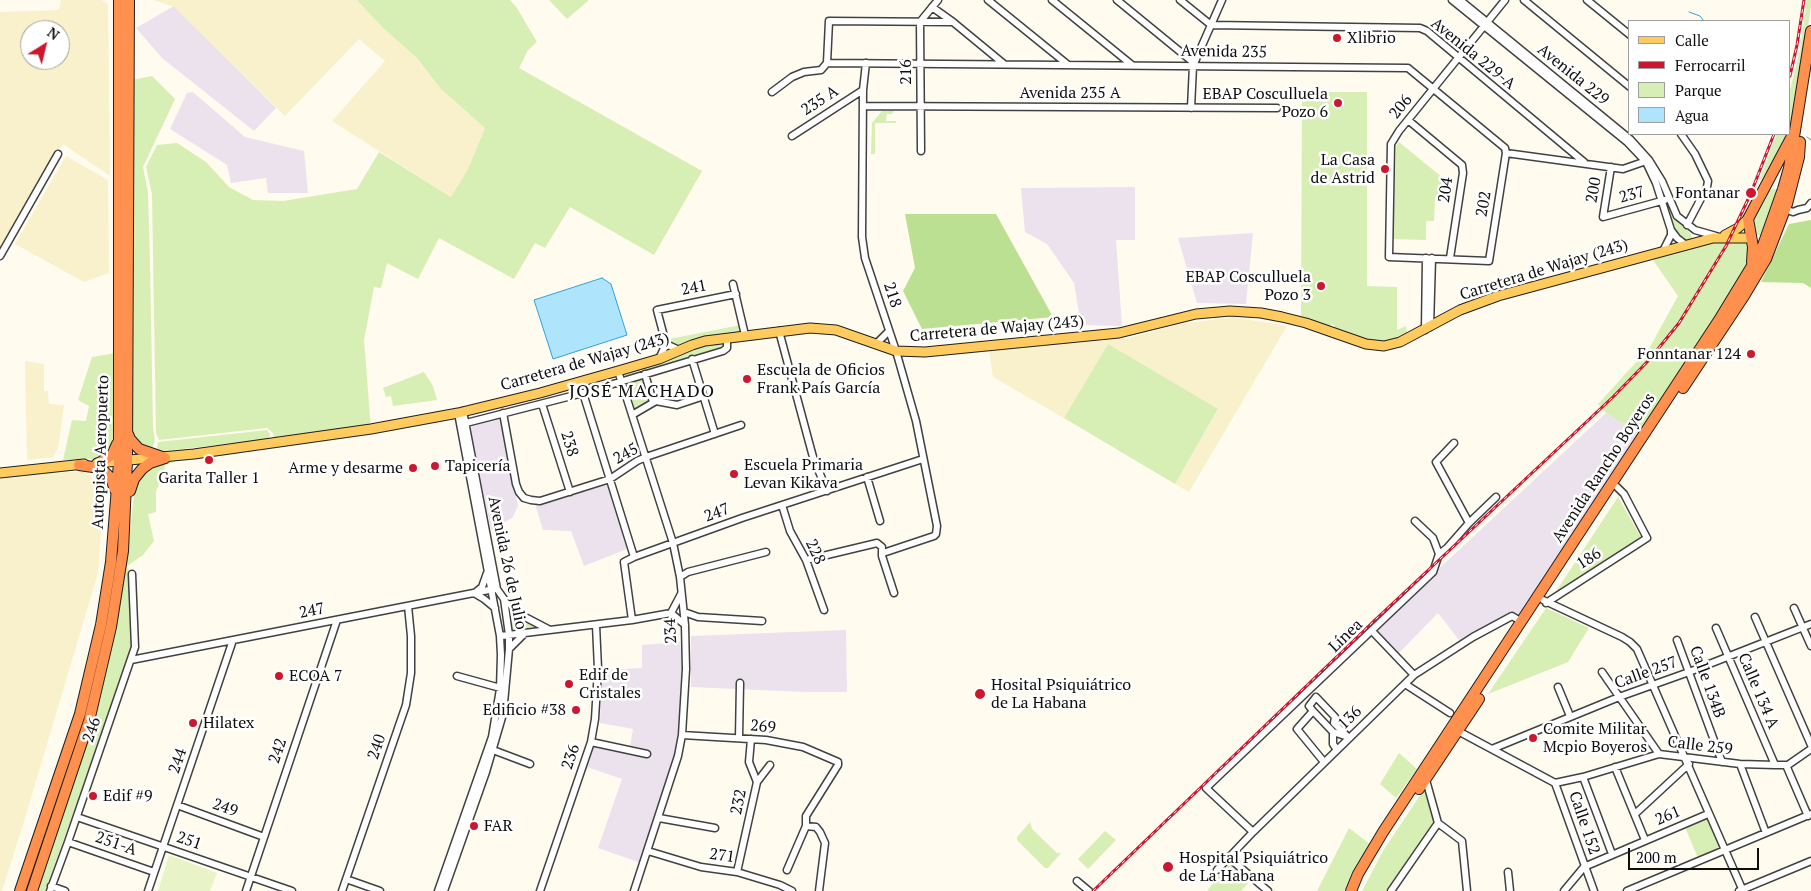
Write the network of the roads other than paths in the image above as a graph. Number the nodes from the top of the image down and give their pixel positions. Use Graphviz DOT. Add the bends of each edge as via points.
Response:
graph roads {
  1 [pos="119,0"];
  2 [pos="129,0"];
  3 [pos="938,0"];
  4 [pos="988,0"];
  5 [pos="1052,0"];
  6 [pos="1117,0"];
  7 [pos="1180,0"];
  8 [pos="1222,0"];
  9 [pos="1452,0"];
  10 [pos="1460,0"];
  11 [pos="1505,0"];
  12 [pos="1524,0"];
  13 [pos="1587,0"];
  14 [pos="932,7"];
  15 [pos="920,22"];
  16 [pos="953,22"];
  17 [pos="1485,24"];
  18 [pos="1211,26"];
  19 [pos="1811,31"];
  20 [pos="1628,32"];
  21 [pos="1458,58"];
  22 [pos="827,63"];
  23 [pos="866,63"];
  24 [pos="920,63"];
  25 [pos="1004,64"];
  26 [pos="1067,64"];
  27 [pos="1194,64"];
  28 [pos="1132,65"];
  29 [pos="1811,70"];
  30 [pos="1628,85"];
  31 [pos="1433,89"];
  32 [pos="863,90"];
  33 [pos="772,92"];
  34 [pos="863,106"];
  35 [pos="920,107"];
  36 [pos="1191,108"];
  37 [pos="1277,108"];
  38 [pos="1798,118"];
  39 [pos="1408,120"];
  40 [pos="1682,135"];
  41 [pos="792,136"];
  42 [pos="921,151"];
  43 [pos="1506,152"];
  44 [pos="58,154"];
  45 [pos="1648,161"];
  46 [pos="1585,164"];
  47 [pos="1611,167"];
  48 [pos="1763,189"];
  49 [pos="1783,189"];
  50 [pos="1665,200"];
  51 [pos="1811,203"];
  52 [pos="1786,206"];
  53 [pos="1603,217"];
  54 [pos="1748,219"];
  55 [pos="1689,226"];
  56 [pos="1671,230"];
  57 [pos="1771,236"];
  58 [pos="1720,237"];
  59 [pos="1751,238"];
  60 [pos="1695,242"];
  61 [pos="1686,245"];
  62 [pos="1663,252"];
  63 [pos="0,256"];
  64 [pos="1429,258"];
  65 [pos="1450,258"];
  66 [pos="1749,272"];
  67 [pos="733,284"];
  68 [pos="736,294"];
  69 [pos="1428,328"];
  70 [pos="779,331"];
  71 [pos="889,331"];
  72 [pos="745,335"];
  73 [pos="727,338"];
  74 [pos="666,344"];
  75 [pos="876,344"];
  76 [pos="679,350"];
  77 [pos="896,351"];
  78 [pos="659,359"];
  79 [pos="692,359"];
  80 [pos="618,371"];
  81 [pos="645,374"];
  82 [pos="621,381"];
  83 [pos="582,393"];
  84 [pos="704,396"];
  85 [pos="653,402"];
  86 [pos="542,404"];
  87 [pos="461,412"];
  88 [pos="503,414"];
  89 [pos="632,415"];
  90 [pos="466,423"];
  91 [pos="741,425"];
  92 [pos="123,432"];
  93 [pos="715,434"];
  94 [pos="1454,443"];
  95 [pos="646,457"];
  96 [pos="165,458"];
  97 [pos="923,459"];
  98 [pos="123,462"];
  99 [pos="99,463"];
  100 [pos="79,465"];
  101 [pos="0,472"];
  102 [pos="867,477"];
  103 [pos="610,479"];
  104 [pos="1617,487"];
  105 [pos="827,490"];
  106 [pos="475,491"];
  107 [pos="570,492"];
  108 [pos="1496,497"];
  109 [pos="122,500"];
  110 [pos="782,505"];
  111 [pos="880,521"];
  112 [pos="1415,521"];
  113 [pos="1469,523"];
  114 [pos="673,543"];
  115 [pos="766,552"];
  116 [pos="883,553"];
  117 [pos="1439,554"];
  118 [pos="634,557"];
  119 [pos="806,560"];
  120 [pos="487,572"];
  121 [pos="132,574"];
  122 [pos="680,577"];
  123 [pos="494,589"];
  124 [pos="474,593"];
  125 [pos="681,593"];
  126 [pos="894,594"];
  127 [pos="504,599"];
  128 [pos="1544,602"];
  129 [pos="408,606"];
  130 [pos="1794,608"];
  131 [pos="495,609"];
  132 [pos="824,610"];
  133 [pos="684,612"];
  134 [pos="671,613"];
  135 [pos="1755,617"];
  136 [pos="337,620"];
  137 [pos="632,620"];
  138 [pos="762,621"];
  139 [pos="1522,622"];
  140 [pos="1811,624"];
  141 [pos="596,625"];
  142 [pos="685,625"];
  143 [pos="1716,628"];
  144 [pos="1803,628"];
  145 [pos="550,630"];
  146 [pos="1372,630"];
  147 [pos="525,632"];
  148 [pos="509,635"];
  149 [pos="500,636"];
  150 [pos="233,640"];
  151 [pos="1677,640"];
  152 [pos="1766,642"];
  153 [pos="1811,646"];
  154 [pos="509,650"];
  155 [pos="1729,657"];
  156 [pos="131,660"];
  157 [pos="1602,672"];
  158 [pos="1689,672"];
  159 [pos="457,676"];
  160 [pos="1414,676"];
  161 [pos="740,683"];
  162 [pos="1405,684"];
  163 [pos="1653,684"];
  164 [pos="1558,687"];
  165 [pos="503,689"];
  166 [pos="1619,697"];
  167 [pos="1313,711"];
  168 [pos="1450,714"];
  169 [pos="1570,716"];
  170 [pos="1458,731"];
  171 [pos="1333,732"];
  172 [pos="682,735"];
  173 [pos="739,738"];
  174 [pos="1350,738"];
  175 [pos="751,739"];
  176 [pos="591,742"];
  177 [pos="1811,745"];
  178 [pos="1492,749"];
  179 [pos="493,750"];
  180 [pos="1336,750"];
  181 [pos="1811,750"];
  182 [pos="647,754"];
  183 [pos="1659,754"];
  184 [pos="1684,757"];
  185 [pos="1692,758"];
  186 [pos="1324,762"];
  187 [pos="1722,762"];
  188 [pos="530,764"];
  189 [pos="770,764"];
  190 [pos="1740,764"];
  191 [pos="1775,765"];
  192 [pos="1786,765"];
  193 [pos="1688,766"];
  194 [pos="1615,767"];
  195 [pos="1583,777"];
  196 [pos="1426,780"];
  197 [pos="757,782"];
  198 [pos="1555,783"];
  199 [pos="177,806"];
  200 [pos="1635,814"];
  201 [pos="1708,814"];
  202 [pos="1809,815"];
  203 [pos="77,816"];
  204 [pos="659,818"];
  205 [pos="1438,823"];
  206 [pos="806,826"];
  207 [pos="715,828"];
  208 [pos="1253,832"];
  209 [pos="1766,833"];
  210 [pos="264,837"];
  211 [pos="1645,840"];
  212 [pos="68,842"];
  213 [pos="163,846"];
  214 [pos="1724,850"];
  215 [pos="648,851"];
  216 [pos="1612,854"];
  217 [pos="1228,858"];
  218 [pos="1811,861"];
  219 [pos="1584,867"];
  220 [pos="787,870"];
  221 [pos="1217,870"];
  222 [pos="154,872"];
  223 [pos="737,872"];
  224 [pos="1508,872"];
  225 [pos="251,877"];
  226 [pos="346,879"];
  227 [pos="1077,881"];
  228 [pos="50,889"];
  229 [pos="20,891"];
  230 [pos="32,891"];
  231 [pos="64,891"];
  232 [pos="148,891"];
  233 [pos="246,891"];
  234 [pos="292,891"];
  235 [pos="342,891"];
  236 [pos="380,891"];
  237 [pos="438,891"];
  238 [pos="444,891"];
  239 [pos="540,891"];
  240 [pos="634,891"];
  241 [pos="792,891"];
  242 [pos="819,891"];
  243 [pos="1089,891"];
  244 [pos="1268,891"];
  245 [pos="1351,891"];
  246 [pos="1356,891"];
  247 [pos="1390,891"];
  248 [pos="1467,891"];
  249 [pos="1510,891"];
  250 [pos="1564,891"];
  251 [pos="1594,891"];
  252 [pos="1626,891"];
  253 [pos="1741,891"];
  1 -- 92 [label="highway, Autopista Aeropuerto"];
  2 -- 92 [label="highway, Autopista Aeropuerto"];
  3 -- 14 [label="street"];
  4 -- 26 [label="street"];
  5 -- 28 [label="street"];
  6 -- 27 [label="street"];
  7 -- 18 [label="street"];
  8 -- 18 [label="street"];
  9 -- 17 [label="street, Avenida 229"];
  10 -- 17 [label="street, Avenida 229"];
  11 -- 17 [label="street, 206"];
  12 -- 30 [label="street"];
  13 -- 20 [label="street"];
  14 -- 15 [label="street"];
  14 -- 16 [label="street"];
  15 -- 16 [label="street"];
  15 -- 22 [label="street" via="829,21"];
  15 -- 24 [label="street, 216"];
  16 -- 25 [label="street"];
  17 -- 21 [label="street, 206"];
  17 -- 45 [label="street, Avenida 229" via="1630,139"];
  18 -- 21 [label="street, Avenida 229-A" via="1420,28"];
  18 -- 27 [label="street"];
  19 -- 38 [label="highway, Avenida Rancho Boyeros"];
  21 -- 31 [label="street, 206"];
  21 -- 46 [label="street, Avenida 229-A"];
  22 -- 23 [label="street, Avenida 235"];
  22 -- 33 [label="street, Avenida 235" via="821,70 792,77"];
  23 -- 24 [label="street, Avenida 235"];
  23 -- 32 [label="street, 218"];
  24 -- 25 [label="street, Avenida 235"];
  24 -- 35 [label="street, 216"];
  25 -- 26 [label="street, Avenida 235"];
  26 -- 28 [label="street, Avenida 235"];
  27 -- 28 [label="street, Avenida 235"];
  27 -- 31 [label="street, Avenida 235" via="1408,68"];
  27 -- 36 [label="street"];
  29 -- 52 [label="highway, Avenida Rancho Boyeros" via="1799,157"];
  31 -- 39 [label="street, 206"];
  31 -- 43 [label="street, Avenida 235"];
  32 -- 34 [label="street, 218"];
  32 -- 41 [label="street, 235 A"];
  34 -- 35 [label="street, Avenida 235 A"];
  34 -- 71 [label="street, 218" via="862,237"];
  35 -- 36 [label="street, Avenida 235 A"];
  35 -- 42 [label="street, 216"];
  36 -- 37 [label="street, Avenida 235 A"];
  38 -- 48 [label="highway" via="1790,141"];
  38 -- 49 [label="highway, Avenida Rancho Boyeros"];
  39 -- 64 [label="street, 206" via="1391,144 1389,257"];
  39 -- 65 [label="street, 204" via="1462,165"];
  40 -- 55 [label="street" via="1708,180"];
  43 -- 46 [label="street"];
  43 -- 65 [label="street, 202" via="1489,261"];
  44 -- 63 [label="street"];
  45 -- 47 [label="street" via="1623,169"];
  45 -- 50 [label="street, Avenida 229" via="1662,181"];
  46 -- 47 [label="street"];
  47 -- 53 [label="street, 200"];
  48 -- 49 [label="highway" via="1774,185"];
  48 -- 54 [label="highway"];
  49 -- 52 [label="highway"];
  49 -- 57 [label="highway, Avenida Rancho Boyeros"];
  50 -- 53 [label="street, 237"];
  50 -- 55 [label="street, Avenida 229"];
  50 -- 56 [label="street, Avenida 229"];
  51 -- 52 [label="street" via="1807,208 1792,212"];
  52 -- 57 [label="highway, Avenida Rancho Boyeros"];
  54 -- 58 [label="main road, Carretera de Wajay (243)"];
  54 -- 59 [label="highway"];
  55 -- 58 [label="street, Avenida 229"];
  55 -- 60 [label="street, Avenida 229"];
  56 -- 61 [label="street, Avenida 229"];
  56 -- 62 [label="street"];
  57 -- 59 [label="highway"];
  57 -- 66 [label="highway, Avenida Rancho Boyeros"];
  57 -- 104 [label="highway, Avenida Rancho Boyeros" via="1764,263 1749,288"];
  58 -- 59 [label="main road, Carretera de Wajay (243)"];
  58 -- 60 [label="main road, Carretera de Wajay (243)"];
  59 -- 66 [label="highway" via="1754,254"];
  60 -- 61 [label="main road, Carretera de Wajay (243)"];
  61 -- 62 [label="main road, Carretera de Wajay (243)"];
  62 -- 69 [label="main road, Carretera de Wajay (243)" via="1498,296 1460,310"];
  64 -- 65 [label="street"];
  64 -- 69 [label="street"];
  66 -- 139 [label="highway, Avenida Rancho Boyeros"];
  67 -- 68 [label="street"];
  68 -- 72 [label="street"];
  68 -- 74 [label="street, 241" via="656,310"];
  69 -- 77 [label="main road, Carretera de Wajay (243)" via="1392,345 1375,346 1306,323 1261,313 1230,311 1196,314 1119,333 925,352"];
  70 -- 72 [label="main road, Carretera de Wajay (243)"];
  70 -- 75 [label="main road, Carretera de Wajay (243)" via="823,328"];
  70 -- 105 [label="street" via="813,456"];
  71 -- 75 [label="street"];
  71 -- 77 [label="street, 218"];
  72 -- 73 [label="main road, Carretera de Wajay (243)"];
  73 -- 76 [label="main road, Carretera de Wajay (243)"];
  73 -- 79 [label="street" via="727,348 723,351"];
  74 -- 76 [label="street"];
  74 -- 78 [label="street"];
  75 -- 77 [label="main road, Carretera de Wajay (243)"];
  76 -- 78 [label="main road, Carretera de Wajay (243)"];
  77 -- 97 [label="street, 218"];
  78 -- 80 [label="main road, Carretera de Wajay (243)"];
  79 -- 81 [label="street"];
  79 -- 84 [label="street"];
  80 -- 82 [label="street, 234"];
  80 -- 87 [label="main road, Carretera de Wajay (243)"];
  81 -- 82 [label="street"];
  81 -- 85 [label="street"];
  82 -- 83 [label="street"];
  82 -- 89 [label="street, 234"];
  83 -- 86 [label="street"];
  83 -- 103 [label="street"];
  84 -- 85 [label="street" via="677,405"];
  84 -- 93 [label="street"];
  85 -- 89 [label="street"];
  86 -- 88 [label="street"];
  86 -- 107 [label="street, 238"];
  87 -- 90 [label="street, Avenida 26 de Julio"];
  87 -- 96 [label="main road, Carretera de Wajay (243)" via="371,429"];
  87 -- 106 [label="street, Avenida 26 de Julio"];
  88 -- 90 [label="street"];
  88 -- 107 [label="street, 245" via="516,484 524,498 540,501"];
  89 -- 95 [label="street, 234"];
  90 -- 106 [label="street, Avenida 26 de Julio"];
  91 -- 93 [label="street, 245"];
  92 -- 96 [label="highway" via="139,449"];
  92 -- 98 [label="highway, Autopista Aeropuerto"];
  92 -- 99 [label="highway" via="116,450"];
  93 -- 95 [label="street, 245"];
  94 -- 113 [label="street" via="1436,462"];
  95 -- 103 [label="street, 245"];
  95 -- 114 [label="street, 234"];
  96 -- 98 [label="main road, Carretera de Wajay (243)"];
  96 -- 109 [label="highway" via="142,469"];
  97 -- 102 [label="street, 247"];
  97 -- 116 [label="street, 218" via="937,531 934,536"];
  98 -- 99 [label="main road, Carretera de Wajay (243)"];
  98 -- 109 [label="highway, Autopista Aeropuerto"];
  99 -- 100 [label="main road, Carretera de Wajay (243)"];
  100 -- 101 [label="main road, Carretera de Wajay (243)"];
  100 -- 109 [label="highway" via="106,472"];
  102 -- 105 [label="street, 247"];
  102 -- 111 [label="street"];
  103 -- 107 [label="street, 245"];
  103 -- 118 [label="street"];
  104 -- 128 [label="highway, Avenida Rancho Boyeros"];
  104 -- 128 [label="street, 186" via="1647,538"];
  105 -- 110 [label="street, 247"];
  106 -- 120 [label="street, Avenida 26 de Julio"];
  106 -- 123 [label="street, Avenida 26 de Julio"];
  108 -- 113 [label="street, Línea"];
  109 -- 229 [label="highway, Autopista Aeropuerto" via="92,669 75,731"];
  109 -- 230 [label="highway, Autopista Aeropuerto" via="123,552 101,672 73,772"];
  110 -- 114 [label="street, 247"];
  110 -- 119 [label="street, 228" via="790,531"];
  112 -- 117 [label="street" via="1433,538"];
  113 -- 117 [label="street, Línea"];
  114 -- 118 [label="street, 247"];
  114 -- 122 [label="street, 234"];
  115 -- 122 [label="street" via="688,572"];
  116 -- 119 [label="street" via="880,544 873,543"];
  116 -- 126 [label="street"];
  117 -- 146 [label="street, Línea" via="1433,572"];
  118 -- 137 [label="street" via="624,562"];
  119 -- 132 [label="street, 228"];
  120 -- 123 [label="street, Avenida 26 de Julio"];
  120 -- 124 [label="street" via="482,587"];
  121 -- 156 [label="street, 246" via="135,647"];
  122 -- 125 [label="street, 234"];
  123 -- 124 [label="street, 247"];
  123 -- 127 [label="street, Avenida 26 de Julio"];
  123 -- 131 [label="street, Avenida 26 de Julio"];
  124 -- 129 [label="street, 247"];
  124 -- 131 [label="street"];
  125 -- 133 [label="street, 234"];
  125 -- 134 [label="street"];
  127 -- 145 [label="street" via="523,616"];
  127 -- 148 [label="street, Avenida 26 de Julio"];
  128 -- 163 [label="street" via="1630,642 1637,649"];
  128 -- 170 [label="highway, Avenida Rancho Boyeros"];
  129 -- 136 [label="street, 247"];
  129 -- 226 [label="street, 240" via="411,673 406,705"];
  130 -- 144 [label="street"];
  131 -- 149 [label="street, Avenida 26 de Julio"];
  133 -- 138 [label="street" via="698,617"];
  133 -- 142 [label="street, 234"];
  134 -- 137 [label="street"];
  134 -- 142 [label="street"];
  135 -- 152 [label="street"];
  136 -- 150 [label="street, 247"];
  136 -- 210 [label="street, 242"];
  137 -- 141 [label="street"];
  139 -- 160 [label="street, 136" via="1512,616"];
  139 -- 245 [label="highway, Avenida Rancho Boyeros" via="1384,832"];
  140 -- 144 [label="street, Calle 257"];
  141 -- 145 [label="street"];
  141 -- 176 [label="street, 236" via="598,669"];
  142 -- 172 [label="street, 234"];
  143 -- 155 [label="street, Calle 134 A"];
  144 -- 152 [label="street, Calle 257"];
  144 -- 153 [label="street"];
  145 -- 147 [label="street"];
  146 -- 160 [label="street"];
  146 -- 208 [label="street, Línea" via="1206,788"];
  147 -- 148 [label="street"];
  147 -- 154 [label="street"];
  148 -- 149 [label="street"];
  148 -- 154 [label="street, Avenida 26 de Julio"];
  149 -- 165 [label="street, Avenida 26 de Julio"];
  150 -- 156 [label="street, 247"];
  150 -- 199 [label="street, 244"];
  151 -- 158 [label="street, Calle 134B"];
  152 -- 155 [label="street, Calle 257"];
  152 -- 177 [label="street"];
  154 -- 165 [label="street, Avenida 26 de Julio"];
  155 -- 158 [label="street, Calle 257"];
  155 -- 191 [label="street, Calle 134 A"];
  156 -- 203 [label="street, 246"];
  157 -- 166 [label="street"];
  158 -- 163 [label="street, Calle 257"];
  158 -- 187 [label="street, Calle 134B"];
  159 -- 165 [label="street"];
  160 -- 162 [label="street, 136"];
  161 -- 173 [label="street"];
  162 -- 168 [label="street"];
  162 -- 174 [label="street, 136"];
  163 -- 166 [label="street, Calle 257"];
  163 -- 184 [label="street"];
  164 -- 169 [label="street"];
  165 -- 179 [label="street, Avenida 26 de Julio" via="502,714"];
  165 -- 237 [label="street, Avenida 26 de Julio" via="492,737"];
  166 -- 169 [label="street, Calle 257"];
  166 -- 183 [label="street"];
  167 -- 171 [label="street"];
  167 -- 174 [label="street" via="1309,706 1316,697 1335,718 1334,723"];
  167 -- 186 [label="street" via="1297,729"];
  169 -- 178 [label="street, Calle 257"];
  170 -- 178 [label="street, Calle 152"];
  170 -- 196 [label="highway, Avenida Rancho Boyeros"];
  171 -- 174 [label="street"];
  171 -- 180 [label="street"];
  172 -- 173 [label="street, 269"];
  172 -- 204 [label="street, 234"];
  173 -- 175 [label="street, 269"];
  174 -- 180 [label="street, 136"];
  175 -- 197 [label="street, 232" via="749,762"];
  175 -- 206 [label="street, 269" via="802,747 838,762 806,816"];
  176 -- 182 [label="street"];
  176 -- 239 [label="street, 236"];
  178 -- 198 [label="street, Calle 152"];
  179 -- 188 [label="street"];
  179 -- 238 [label="street, Avenida 26 de Julio"];
  180 -- 186 [label="street, 136"];
  181 -- 192 [label="street"];
  183 -- 184 [label="street, Calle 259"];
  183 -- 194 [label="street, Calle 259"];
  184 -- 185 [label="street, Calle 259"];
  184 -- 193 [label="street"];
  185 -- 187 [label="street, Calle 259"];
  185 -- 193 [label="street"];
  186 -- 208 [label="street, 136"];
  187 -- 190 [label="street, Calle 259"];
  189 -- 197 [label="street"];
  190 -- 191 [label="street, Calle 259"];
  190 -- 209 [label="street"];
  191 -- 192 [label="street, Calle 259"];
  192 -- 202 [label="street"];
  193 -- 200 [label="street"];
  193 -- 201 [label="street"];
  194 -- 195 [label="street, Calle 259"];
  194 -- 200 [label="street"];
  195 -- 198 [label="street, Calle 259"];
  195 -- 216 [label="street"];
  196 -- 205 [label="street"];
  196 -- 246 [label="highway, Avenida Rancho Boyeros"];
  197 -- 223 [label="street, 232"];
  198 -- 219 [label="street, Calle 152"];
  199 -- 210 [label="street, 249"];
  199 -- 213 [label="street, 244"];
  200 -- 211 [label="street"];
  201 -- 211 [label="street, 261"];
  201 -- 214 [label="street"];
  202 -- 209 [label="street"];
  203 -- 212 [label="street, 246"];
  203 -- 213 [label="street, 251"];
  204 -- 207 [label="street"];
  204 -- 215 [label="street, 234"];
  205 -- 247 [label="street"];
  205 -- 248 [label="street" via="1462,841"];
  206 -- 220 [label="street"];
  206 -- 242 [label="street" via="816,827 825,843"];
  208 -- 217 [label="street, 136"];
  209 -- 214 [label="street"];
  210 -- 225 [label="street, 242"];
  211 -- 216 [label="street, 261"];
  212 -- 222 [label="street, 251-A"];
  212 -- 228 [label="street, 246"];
  213 -- 222 [label="street, 244"];
  213 -- 225 [label="street, 251"];
  214 -- 252 [label="street"];
  214 -- 253 [label="street"];
  215 -- 223 [label="street, 271" via="701,868"];
  215 -- 240 [label="street, 234"];
  216 -- 219 [label="street, 261"];
  217 -- 221 [label="street, 136"];
  217 -- 244 [label="street"];
  218 -- 253 [label="street"];
  219 -- 250 [label="street, 261"];
  219 -- 251 [label="street, Calle 152"];
  222 -- 232 [label="street, 244"];
  223 -- 241 [label="street, 271"];
  224 -- 249 [label="street"];
  225 -- 233 [label="street, 242"];
  225 -- 234 [label="street, 251"];
  226 -- 235 [label="street, 240"];
  226 -- 236 [label="street"];
  227 -- 243 [label="street"];
  228 -- 231 [label="street"];
}
